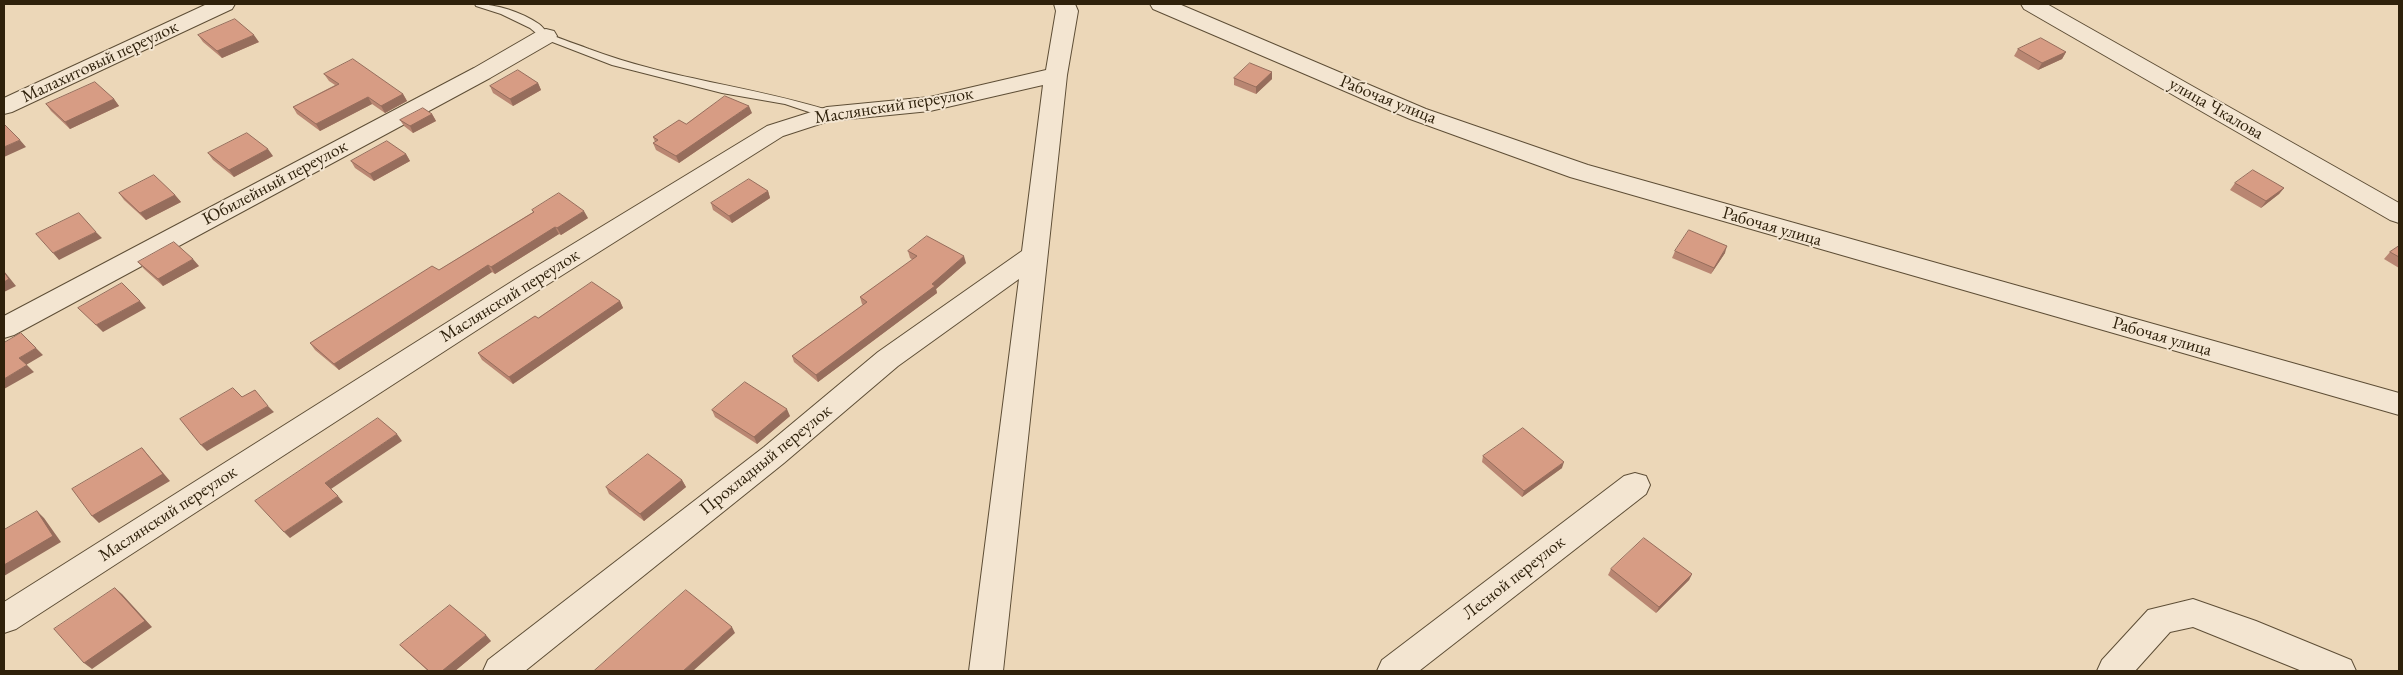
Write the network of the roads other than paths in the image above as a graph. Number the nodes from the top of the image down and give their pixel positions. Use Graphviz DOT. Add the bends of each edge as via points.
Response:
graph roads {
  1 [pos="224,4"];
  2 [pos="480,4"];
  3 [pos="1065,4"];
  4 [pos="1160,4"];
  5 [pos="2032,4"];
  6 [pos="546,36"];
  7 [pos="1056,75"];
  8 [pos="4,107"];
  9 [pos="826,114"];
  10 [pos="2399,214"];
  11 [pos="1035,255"];
  12 [pos="4,328"];
  13 [pos="2399,404"];
  14 [pos="1635,485"];
  15 [pos="4,619"];
  16 [pos="500,671"];
  17 [pos="986,671"];
  18 [pos="1394,671"];
  19 [pos="2114,671"];
  20 [pos="2339,671"];
  1 -- 8 [label="street, Малахитовый переулок"];
  2 -- 6 [label="lane" via="505,12"];
  3 -- 7 [label="street" via="1067,11"];
  4 -- 13 [label="street, Рабочая улица" via="1418,114 1579,171"];
  5 -- 10 [label="street, улица Чкалова"];
  6 -- 9 [label="lane" via="616,63 787,101"];
  6 -- 12 [label="street, Юбилейный переулок"];
  7 -- 9 [label="street, Маслянский переулок" via="930,104"];
  7 -- 11 [label="street"];
  9 -- 15 [label="street, Маслянский переулок" via="775,130"];
  11 -- 16 [label="street, Прохладный переулок" via="888,360 766,461"];
  11 -- 17 [label="street"];
  14 -- 18 [label="street, Лесной переулок"];
  19 -- 20 [label="street" via="2160,620 2193,613"];
}
